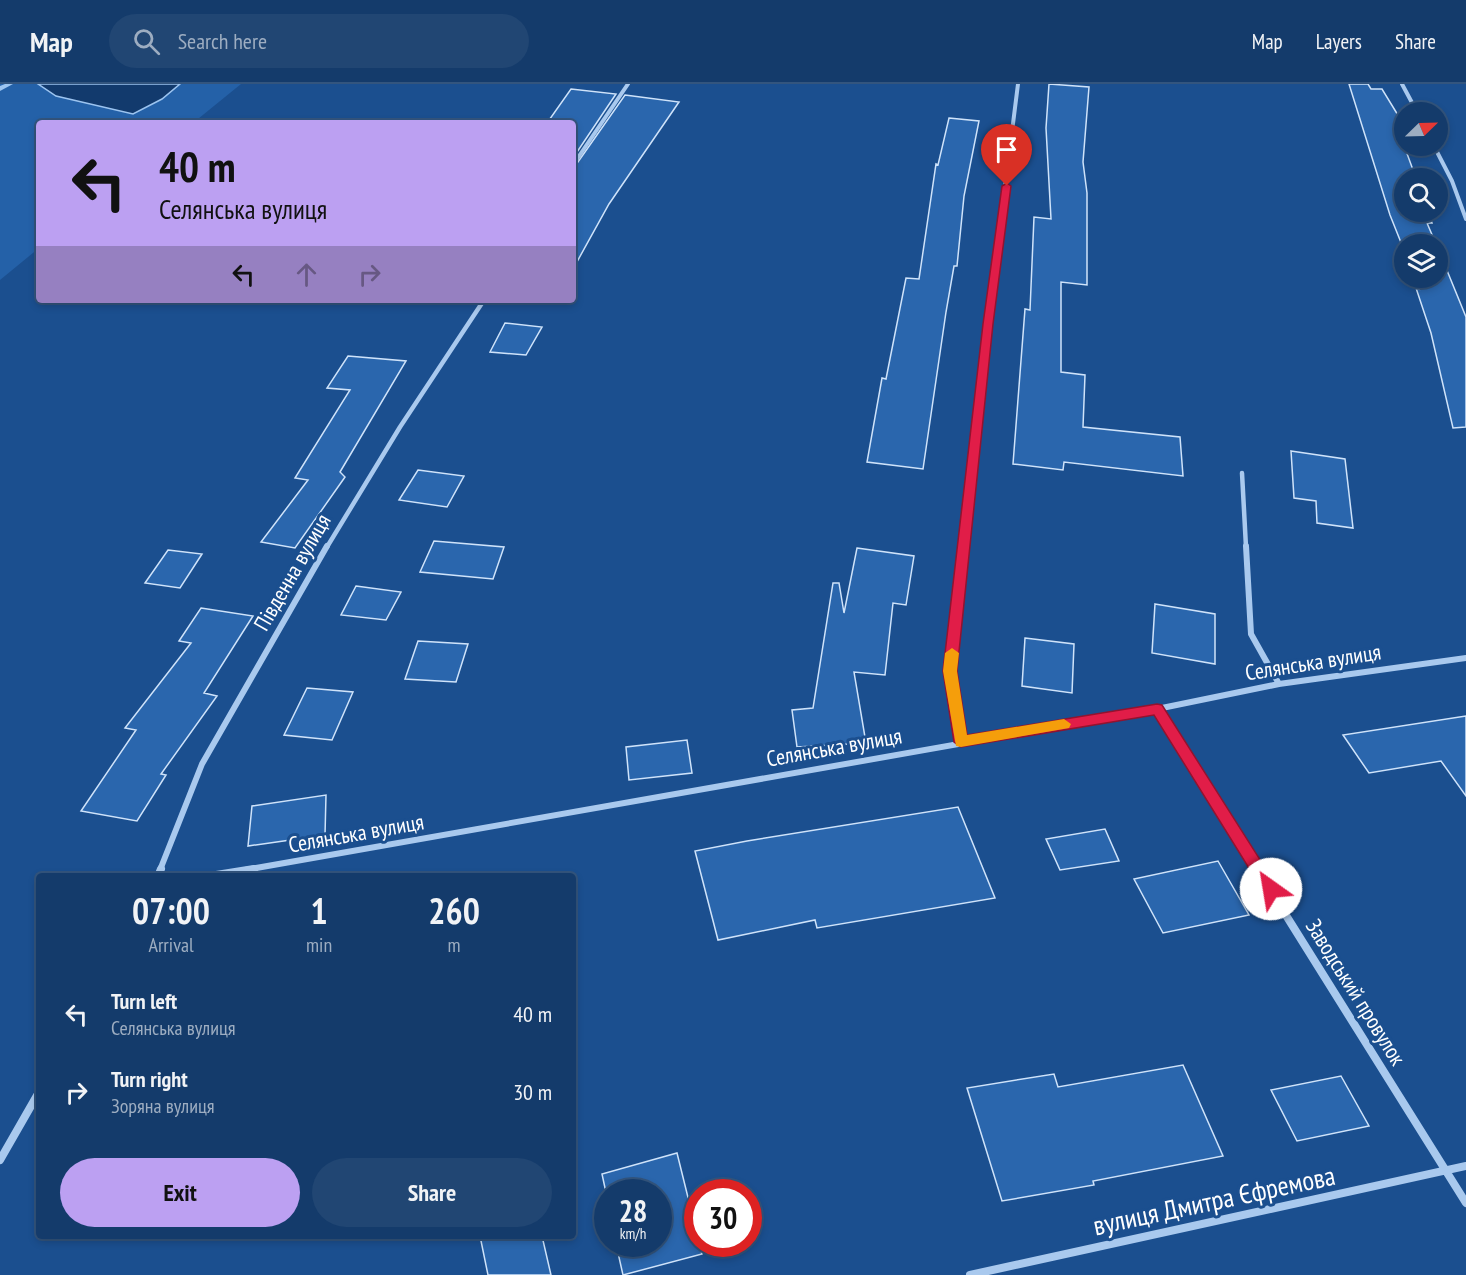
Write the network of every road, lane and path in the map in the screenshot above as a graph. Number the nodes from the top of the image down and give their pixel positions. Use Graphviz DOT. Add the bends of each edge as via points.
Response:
graph roads {
  1 [pos="628,84"];
  2 [pos="1018,84"];
  3 [pos="1402,84"];
  4 [pos="1412,102"];
  5 [pos="1439,156"];
  6 [pos="576,161"];
  7 [pos="1466,219"];
  8 [pos="482,303"];
  9 [pos="1242,473"];
  10 [pos="1466,658"];
  11 [pos="1279,684"];
  12 [pos="1157,709"];
  13 [pos="961,742"];
  14 [pos="159,873"];
  15 [pos="228,873"];
  16 [pos="36,1097"];
  17 [pos="0,1160"];
  18 [pos="1466,1166"];
  19 [pos="1447,1170"];
  20 [pos="1466,1203"];
  21 [pos="970,1275"];
  1 -- 6 [label="street"];
  2 -- 13 [label="street" via="950,671"];
  3 -- 4 [label="street"];
  5 -- 7 [label="street"];
  8 -- 14 [label="street, Південна вулиця" via="369,477 202,764"];
  9 -- 11 [label="street" via="1251,634"];
  10 -- 11 [label="street, Селянська вулиця"];
  11 -- 12 [label="street, Селянська вулиця"];
  12 -- 13 [label="street, Селянська вулиця"];
  12 -- 19 [label="street, Заводський провулок"];
  13 -- 15 [label="street, Селянська вулиця"];
  16 -- 17 [label="street"];
  18 -- 19 [label="street, вулиця Дмитра Єфремова"];
  19 -- 20 [label="street, Заводський провулок"];
  19 -- 21 [label="street, вулиця Дмитра Єфремова"];
}
